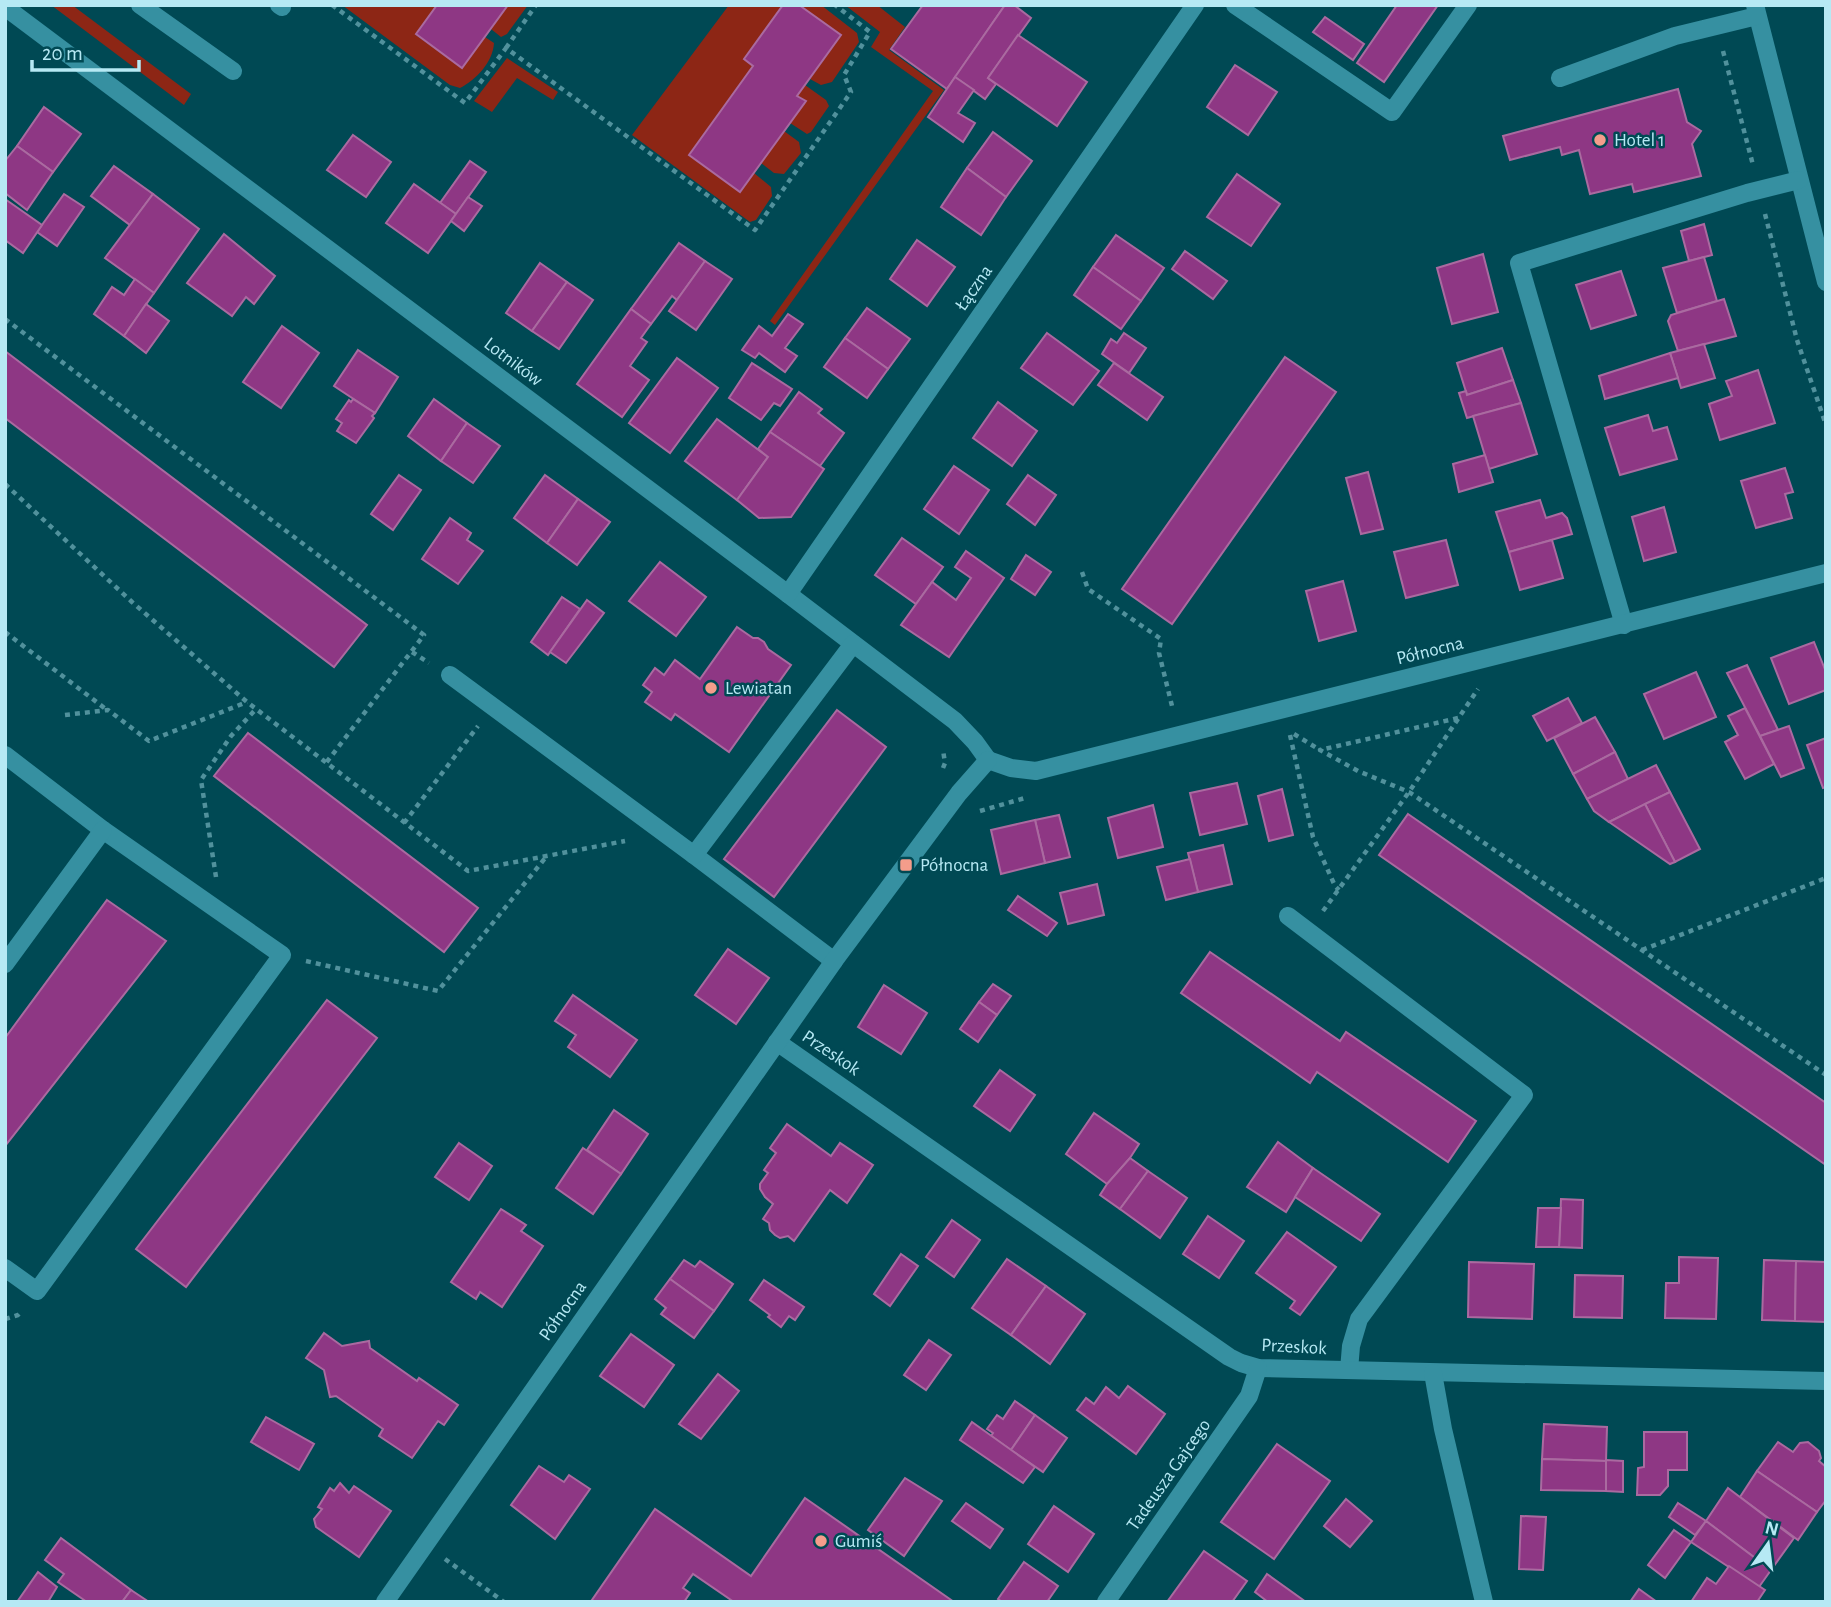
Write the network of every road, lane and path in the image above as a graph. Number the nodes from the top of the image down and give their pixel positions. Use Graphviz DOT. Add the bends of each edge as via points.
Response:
graph roads {
  1 [pos="140,5"];
  2 [pos="332,5"];
  3 [pos="536,5"];
  4 [pos="835,5"];
  5 [pos="1195,5"];
  6 [pos="1235,5"];
  7 [pos="1468,5"];
  8 [pos="5,7"];
  9 [pos="1756,11"];
  10 [pos="506,48"];
  11 [pos="233,71"];
  12 [pos="1560,78"];
  13 [pos="1799,180"];
  14 [pos="1826,282"];
  15 [pos="5,319"];
  16 [pos="5,484"];
  17 [pos="1082,572"];
  18 [pos="1826,573"];
  19 [pos="788,594"];
  20 [pos="1623,625"];
  21 [pos="5,632"];
  22 [pos="853,644"];
  23 [pos="450,676"];
  24 [pos="1484,681"];
  25 [pos="247,702"];
  26 [pos="493,708"];
  27 [pos="256,709"];
  28 [pos="108,710"];
  29 [pos="65,715"];
  30 [pos="1174,715"];
  31 [pos="1458,718"];
  32 [pos="1290,731"];
  33 [pos="5,755"];
  34 [pos="988,760"];
  35 [pos="326,763"];
  36 [pos="1409,792"];
  37 [pos="404,823"];
  38 [pos="103,830"];
  39 [pos="625,841"];
  40 [pos="694,855"];
  41 [pos="547,856"];
  42 [pos="1826,878"];
  43 [pos="1339,890"];
  44 [pos="221,913"];
  45 [pos="1288,916"];
  46 [pos="1308,931"];
  47 [pos="1641,950"];
  48 [pos="282,956"];
  49 [pos="834,961"];
  50 [pos="5,964"];
  51 [pos="778,1042"];
  52 [pos="1826,1075"];
  53 [pos="5,1268"];
  54 [pos="24,1305"];
  55 [pos="5,1320"];
  56 [pos="1258,1368"];
  57 [pos="1349,1370"];
  58 [pos="1433,1373"];
  59 [pos="1826,1381"];
  60 [pos="443,1557"];
  61 [pos="492,1593"];
  62 [pos="385,1602"];
  63 [pos="494,1602"];
  64 [pos="504,1602"];
  65 [pos="1106,1602"];
  66 [pos="1484,1602"];
  1 -- 11 [label="street"];
  2 -- 10 [label="path" via="465,103"];
  3 -- 10 [label="path"];
  4 -- 10 [label="path" via="870,32 844,75 852,92 755,230"];
  5 -- 19 [label="street, Łączna"];
  6 -- 7 [label="street" via="1392,111"];
  8 -- 19 [label="street, Lotników"];
  9 -- 12 [label="street"];
  9 -- 13 [label="street"];
  13 -- 14 [label="street"];
  13 -- 20 [label="street" via="1519,263"];
  15 -- 35 [label="path" via="424,635"];
  16 -- 25 [label="path"];
  17 -- 30 [label="path" via="1088,589 1161,639 1159,653"];
  18 -- 20 [label="street, Północna"];
  19 -- 22 [label="street, Lotników"];
  20 -- 34 [label="street, Północna" via="1036,771"];
  21 -- 28 [label="path"];
  22 -- 34 [label="street, Lotników" via="955,721"];
  22 -- 40 [label="street"];
  23 -- 26 [label="street"];
  24 -- 31 [label="path"];
  25 -- 27 [label="path"];
  25 -- 28 [label="path" via="149,741"];
  26 -- 37 [label="path"];
  26 -- 40 [label="street"];
  27 -- 35 [label="path"];
  27 -- 44 [label="path" via="201,780"];
  28 -- 29 [label="path"];
  31 -- 36 [label="path"];
  31 -- 36 [label="path" via="1320,750"];
  32 -- 43 [label="path" via="1313,837"];
  33 -- 38 [label="street"];
  34 -- 49 [label="street, Północna"];
  35 -- 37 [label="path"];
  36 -- 43 [label="path"];
  36 -- 47 [label="path"];
  37 -- 41 [label="path" via="468,871"];
  38 -- 44 [label="street"];
  38 -- 50 [label="street"];
  39 -- 41 [label="path"];
  40 -- 49 [label="street"];
  41 -- 48 [label="path" via="438,991"];
  42 -- 47 [label="path"];
  43 -- 46 [label="path"];
  44 -- 48 [label="street"];
  45 -- 46 [label="street"];
  46 -- 57 [label="street" via="1524,1095 1359,1319"];
  47 -- 52 [label="path"];
  48 -- 53 [label="street" via="37,1291"];
  49 -- 51 [label="street, Północna"];
  51 -- 56 [label="street, Przeskok" via="1229,1357"];
  51 -- 62 [label="street, Północna"];
  54 -- 55 [label="path" via="18,1315"];
  56 -- 57 [label="street, Przeskok"];
  56 -- 65 [label="street, Tadeusza Gajcego" via="1249,1396"];
  57 -- 58 [label="street, Przeskok"];
  58 -- 59 [label="street, Przeskok"];
  58 -- 66 [label="street"];
  60 -- 61 [label="path"];
  61 -- 63 [label="path"];
  61 -- 64 [label="path"];
}
